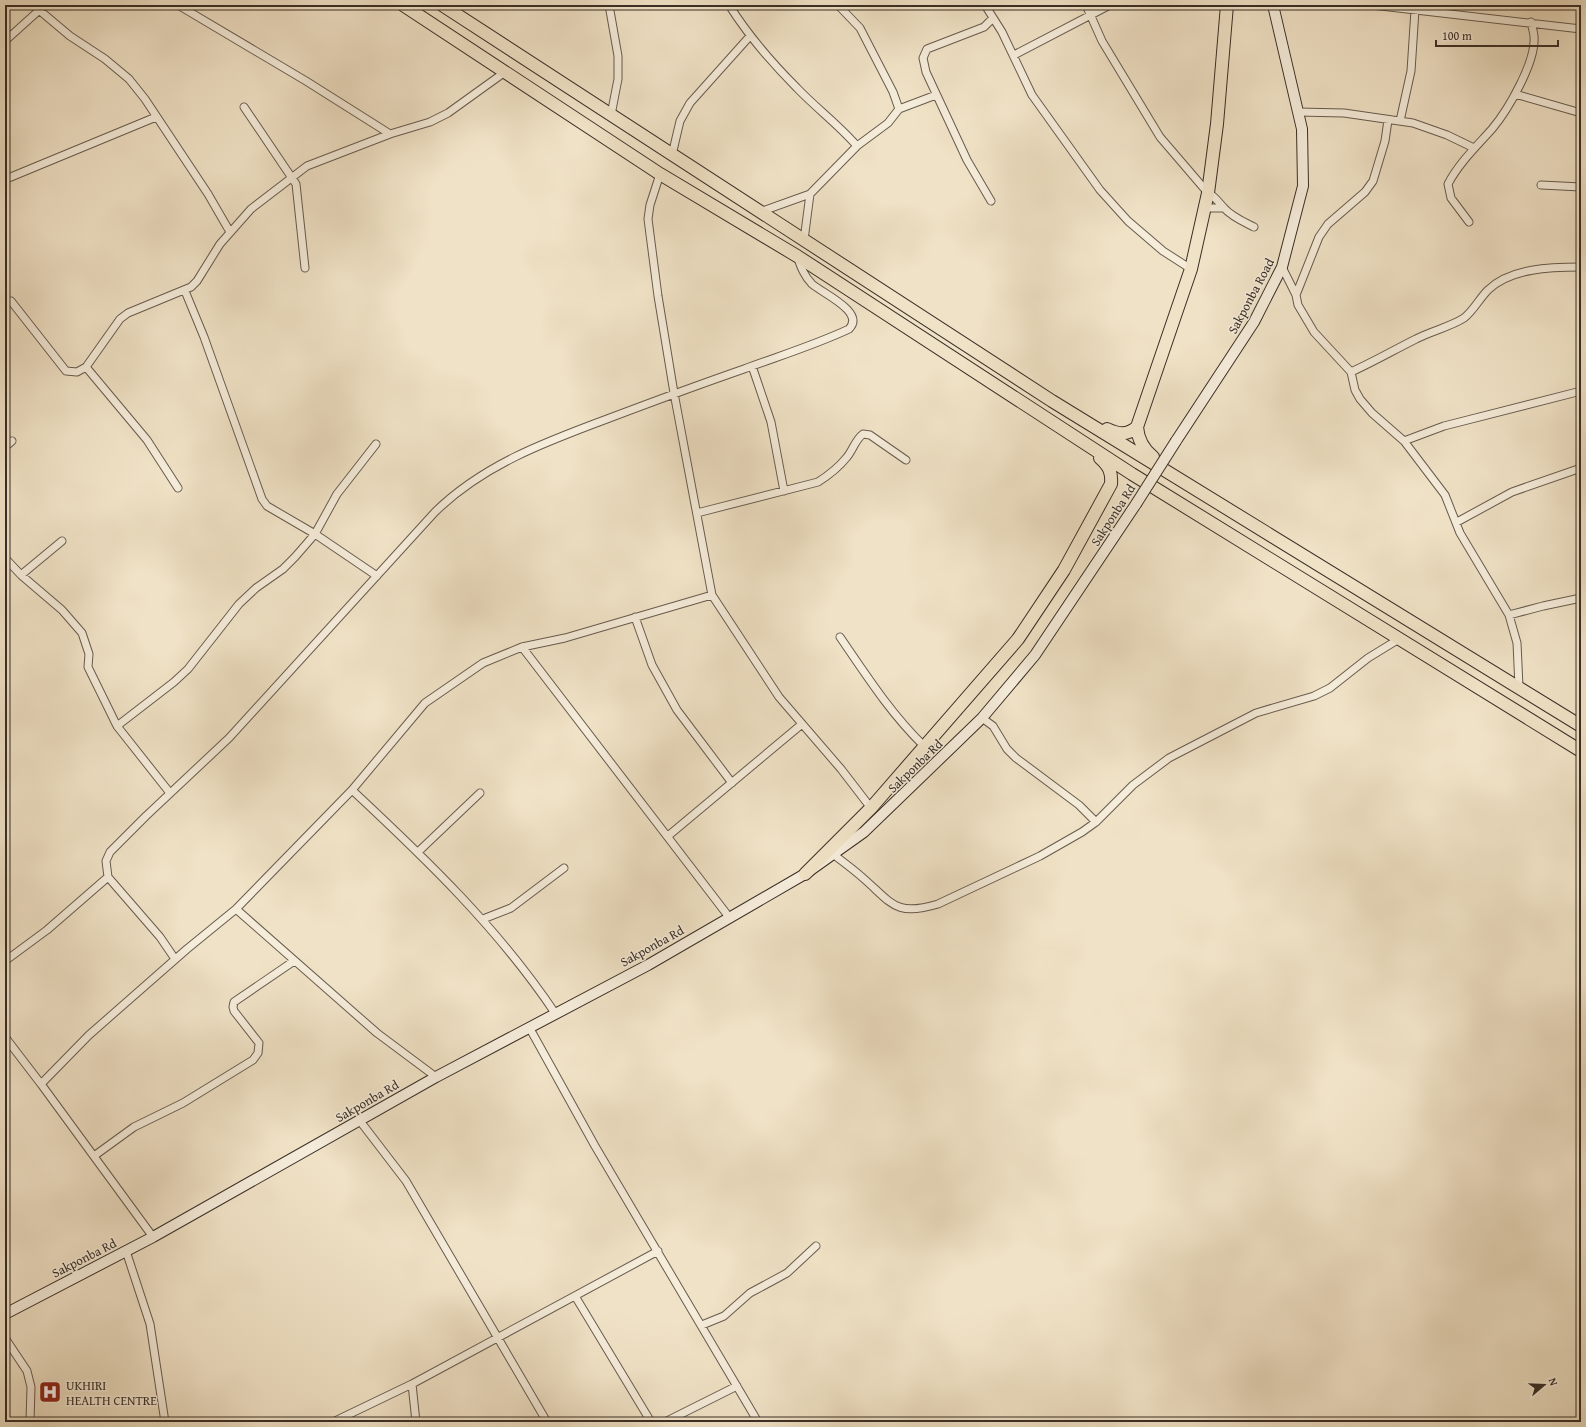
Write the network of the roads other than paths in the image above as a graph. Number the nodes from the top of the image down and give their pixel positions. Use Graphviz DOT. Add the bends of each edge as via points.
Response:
graph roads {
  1 [pos="178,5"];
  2 [pos="403,5"];
  3 [pos="442,5"];
  4 [pos="610,5"];
  5 [pos="729,5"];
  6 [pos="838,5"];
  7 [pos="985,5"];
  8 [pos="1086,5"];
  9 [pos="1110,5"];
  10 [pos="1227,5"];
  11 [pos="1273,5"];
  12 [pos="1372,5"];
  13 [pos="42,8"];
  14 [pos="1415,10"];
  15 [pos="1090,14"];
  16 [pos="993,18"];
  17 [pos="1531,22"];
  18 [pos="476,27"];
  19 [pos="1581,29"];
  20 [pos="750,36"];
  21 [pos="5,41"];
  22 [pos="464,44"];
  23 [pos="1014,55"];
  24 [pos="505,72"];
  25 [pos="1515,94"];
  26 [pos="936,95"];
  27 [pos="244,107"];
  28 [pos="900,109"];
  29 [pos="1298,112"];
  30 [pos="1581,113"];
  31 [pos="611,115"];
  32 [pos="156,117"];
  33 [pos="1388,120"];
  34 [pos="1400,121"];
  35 [pos="390,134"];
  36 [pos="857,146"];
  37 [pos="1474,148"];
  38 [pos="672,155"];
  39 [pos="660,174"];
  40 [pos="292,178"];
  41 [pos="6,179"];
  42 [pos="1540,185"];
  43 [pos="1581,187"];
  44 [pos="1208,193"];
  45 [pos="810,194"];
  46 [pos="991,201"];
  47 [pos="1204,208"];
  48 [pos="1224,208"];
  49 [pos="760,212"];
  50 [pos="1469,222"];
  51 [pos="1254,228"];
  52 [pos="230,232"];
  53 [pos="804,240"];
  54 [pos="797,256"];
  55 [pos="1282,267"];
  56 [pos="1581,267"];
  57 [pos="305,268"];
  58 [pos="1191,269"];
  59 [pos="185,290"];
  60 [pos="1296,295"];
  61 [pos="11,300"];
  62 [pos="752,366"];
  63 [pos="86,367"];
  64 [pos="1350,372"];
  65 [pos="1581,391"];
  66 [pos="674,393"];
  67 [pos="1073,414"];
  68 [pos="1059,427"];
  69 [pos="1137,427"];
  70 [pos="12,441"];
  71 [pos="1176,441"];
  72 [pos="1404,441"];
  73 [pos="376,444"];
  74 [pos="5,447"];
  75 [pos="906,460"];
  76 [pos="1581,468"];
  77 [pos="1111,484"];
  78 [pos="178,488"];
  79 [pos="784,491"];
  80 [pos="1212,499"];
  81 [pos="697,513"];
  82 [pos="1208,521"];
  83 [pos="1457,522"];
  84 [pos="315,534"];
  85 [pos="62,541"];
  86 [pos="5,558"];
  87 [pos="21,575"];
  88 [pos="377,576"];
  89 [pos="712,595"];
  90 [pos="1581,598"];
  91 [pos="1509,615"];
  92 [pos="636,617"];
  93 [pos="840,637"];
  94 [pos="1400,638"];
  95 [pos="522,647"];
  96 [pos="1519,687"];
  97 [pos="982,718"];
  98 [pos="802,724"];
  99 [pos="117,726"];
  100 [pos="1581,726"];
  101 [pos="924,746"];
  102 [pos="1581,751"];
  103 [pos="732,783"];
  104 [pos="352,790"];
  105 [pos="170,793"];
  106 [pos="480,793"];
  107 [pos="871,808"];
  108 [pos="1096,822"];
  109 [pos="668,836"];
  110 [pos="418,852"];
  111 [pos="834,854"];
  112 [pos="564,868"];
  113 [pos="805,874"];
  114 [pos="108,877"];
  115 [pos="236,909"];
  116 [pos="729,917"];
  117 [pos="483,919"];
  118 [pos="175,959"];
  119 [pos="5,961"];
  120 [pos="294,961"];
  121 [pos="555,1013"];
  122 [pos="529,1027"];
  123 [pos="5,1037"];
  124 [pos="436,1077"];
  125 [pos="41,1084"];
  126 [pos="360,1121"];
  127 [pos="94,1156"];
  128 [pos="153,1237"];
  129 [pos="816,1246"];
  130 [pos="126,1251"];
  131 [pos="658,1251"];
  132 [pos="575,1296"];
  133 [pos="5,1314"];
  134 [pos="702,1325"];
  135 [pos="5,1338"];
  136 [pos="498,1338"];
  137 [pos="412,1384"];
  138 [pos="737,1386"];
  139 [pos="30,1422"];
  140 [pos="165,1422"];
  141 [pos="333,1422"];
  142 [pos="416,1422"];
  143 [pos="548,1422"];
  144 [pos="651,1422"];
  145 [pos="666,1422"];
  146 [pos="758,1422"];
  1 -- 35 [label="street"];
  2 -- 22 [label="highway"];
  3 -- 18 [label="highway"];
  4 -- 31 [label="street" via="618,56 618,79"];
  5 -- 20 [label="street"];
  6 -- 28 [label="street" via="860,28"];
  7 -- 16 [label="street"];
  8 -- 15 [label="street"];
  9 -- 15 [label="street"];
  10 -- 44 [label="highway" via="1217,124"];
  11 -- 29 [label="main road, Sakponba Road"];
  12 -- 14 [label="street"];
  13 -- 21 [label="street"];
  13 -- 32 [label="street" via="70,36 105,59 129,79"];
  14 -- 17 [label="street"];
  14 -- 34 [label="street" via="1412,71"];
  15 -- 23 [label="street"];
  15 -- 44 [label="street" via="1102,41 1160,137"];
  16 -- 23 [label="street"];
  16 -- 26 [label="street" via="984,27 927,49 923,58"];
  17 -- 19 [label="street"];
  17 -- 25 [label="street" via="1534,38 1532,57"];
  18 -- 22 [label="highway"];
  18 -- 31 [label="highway"];
  20 -- 36 [label="street" via="797,89"];
  20 -- 38 [label="street" via="690,103 680,120"];
  22 -- 24 [label="highway"];
  23 -- 58 [label="street" via="1032,95 1100,190 1128,221 1163,251"];
  24 -- 35 [label="street" via="436,119"];
  24 -- 39 [label="highway"];
  25 -- 30 [label="street"];
  25 -- 37 [label="street" via="1493,127"];
  26 -- 28 [label="street"];
  26 -- 46 [label="street" via="966,160"];
  27 -- 40 [label="street"];
  28 -- 36 [label="street" via="888,123"];
  29 -- 33 [label="street" via="1344,113"];
  29 -- 55 [label="main road, Sakponba Road" via="1302,129 1303,186"];
  31 -- 38 [label="highway"];
  32 -- 41 [label="street"];
  32 -- 52 [label="street" via="208,194"];
  33 -- 34 [label="street"];
  33 -- 60 [label="street" via="1386,141 1374,181 1366,192 1328,224 1319,237"];
  34 -- 37 [label="street" via="1447,135"];
  35 -- 40 [label="street" via="308,166"];
  36 -- 45 [label="street"];
  37 -- 50 [label="street" via="1448,184 1451,198"];
  38 -- 49 [label="highway"];
  39 -- 54 [label="highway"];
  39 -- 66 [label="street" via="648,219"];
  40 -- 52 [label="street" via="251,209"];
  40 -- 57 [label="street" via="298,193"];
  42 -- 43 [label="street"];
  44 -- 47 [label="highway"];
  44 -- 48 [label="street"];
  45 -- 49 [label="street"];
  45 -- 53 [label="street"];
  47 -- 48 [label="street"];
  47 -- 58 [label="highway"];
  48 -- 51 [label="street"];
  49 -- 53 [label="highway"];
  52 -- 59 [label="street" via="196,281"];
  53 -- 67 [label="highway"];
  54 -- 62 [label="street" via="804,274 813,285 850,312 853,326 819,343"];
  54 -- 68 [label="highway"];
  55 -- 60 [label="street"];
  55 -- 71 [label="main road, Sakponba Road" via="1254,322"];
  56 -- 64 [label="street" via="1546,268 1518,274 1495,284 1464,318"];
  58 -- 69 [label="highway"];
  59 -- 63 [label="street" via="128,313 120,319"];
  59 -- 84 [label="street" via="262,499 267,506"];
  60 -- 64 [label="street" via="1298,305 1314,332"];
  61 -- 63 [label="street" via="66,371 77,372"];
  62 -- 66 [label="street"];
  62 -- 79 [label="street" via="771,422"];
  63 -- 78 [label="street" via="147,440"];
  64 -- 72 [label="street" via="1354,390 1360,399"];
  65 -- 72 [label="street" via="1444,426"];
  66 -- 81 [label="street"];
  66 -- 88 [label="street" via="546,441 504,462 454,494"];
  67 -- 69 [label="highway" via="1118,434"];
  67 -- 80 [label="highway"];
  68 -- 77 [label="highway" via="1109,467 1112,475"];
  68 -- 82 [label="highway"];
  69 -- 80 [label="highway" via="1142,446 1150,455"];
  70 -- 74 [label="street"];
  71 -- 97 [label="main road, Sakponba Rd, bridge" via="1035,655"];
  72 -- 83 [label="street" via="1445,495"];
  73 -- 84 [label="street" via="336,494"];
  75 -- 79 [label="street" via="870,435 863,434 857,438 848,456 833,472 818,482"];
  76 -- 83 [label="street" via="1512,492"];
  77 -- 82 [label="highway" via="1119,478 1135,481"];
  77 -- 101 [label="highway" via="1064,570 1018,639"];
  79 -- 81 [label="street"];
  80 -- 96 [label="highway"];
  81 -- 89 [label="street"];
  82 -- 94 [label="highway"];
  83 -- 91 [label="street" via="1460,532"];
  84 -- 88 [label="street"];
  84 -- 99 [label="street" via="283,570 256,588 239,604 188,669"];
  85 -- 87 [label="street"];
  86 -- 87 [label="street"];
  87 -- 99 [label="street" via="62,610 82,633 89,654 88,667"];
  88 -- 105 [label="street" via="229,738"];
  89 -- 92 [label="street"];
  89 -- 98 [label="street" via="779,697"];
  90 -- 91 [label="street"];
  91 -- 96 [label="street" via="1517,643"];
  92 -- 95 [label="street" via="566,638"];
  92 -- 103 [label="street" via="652,664 677,710"];
  93 -- 101 [label="street" via="904,727"];
  94 -- 102 [label="highway"];
  94 -- 108 [label="street" via="1368,658 1330,688 1314,696 1256,713 1169,758 1133,785"];
  95 -- 104 [label="street" via="483,663 425,703"];
  95 -- 109 [label="street"];
  96 -- 100 [label="highway"];
  97 -- 108 [label="street" via="993,726 1006,749 1079,805"];
  97 -- 111 [label="main road, Sakponba Rd" via="864,832"];
  98 -- 103 [label="street"];
  98 -- 107 [label="street"];
  99 -- 105 [label="street"];
  101 -- 107 [label="highway"];
  103 -- 109 [label="street"];
  104 -- 110 [label="street"];
  104 -- 115 [label="street"];
  105 -- 114 [label="street" via="110,852 106,861"];
  106 -- 110 [label="street"];
  107 -- 113 [label="highway"];
  108 -- 111 [label="street" via="1040,856 938,904 921,909 895,906"];
  109 -- 116 [label="street"];
  110 -- 117 [label="street"];
  111 -- 113 [label="main road, Sakponba Rd"];
  112 -- 117 [label="street" via="511,908"];
  113 -- 116 [label="main road, Sakponba Rd"];
  114 -- 118 [label="street" via="160,937"];
  114 -- 119 [label="street" via="47,930"];
  115 -- 118 [label="street"];
  115 -- 120 [label="street"];
  116 -- 121 [label="main road, Sakponba Rd" via="648,965"];
  117 -- 121 [label="street" via="529,973"];
  118 -- 125 [label="street" via="89,1035"];
  120 -- 124 [label="street" via="377,1033"];
  120 -- 127 [label="street" via="234,1002 234,1011 259,1043 258,1053 253,1060 183,1103 134,1127"];
  121 -- 122 [label="main road, Sakponba Rd"];
  122 -- 124 [label="main road, Sakponba Rd"];
  122 -- 131 [label="street" via="595,1146"];
  123 -- 125 [label="street"];
  124 -- 126 [label="main road, Sakponba Rd"];
  125 -- 127 [label="street"];
  126 -- 128 [label="main road, Sakponba Rd"];
  126 -- 136 [label="street" via="406,1181"];
  127 -- 128 [label="street"];
  128 -- 130 [label="main road, Sakponba Rd"];
  129 -- 134 [label="street" via="787,1273 750,1293 724,1316"];
  130 -- 133 [label="main road, Sakponba Rd"];
  130 -- 140 [label="street" via="150,1324"];
  131 -- 132 [label="street"];
  131 -- 134 [label="street"];
  132 -- 136 [label="street"];
  132 -- 144 [label="street"];
  134 -- 138 [label="street"];
  135 -- 139 [label="street" via="26,1371 31,1387"];
  136 -- 137 [label="street"];
  136 -- 143 [label="street"];
  137 -- 141 [label="street"];
  137 -- 142 [label="street"];
  138 -- 145 [label="street"];
  138 -- 146 [label="street"];
}
